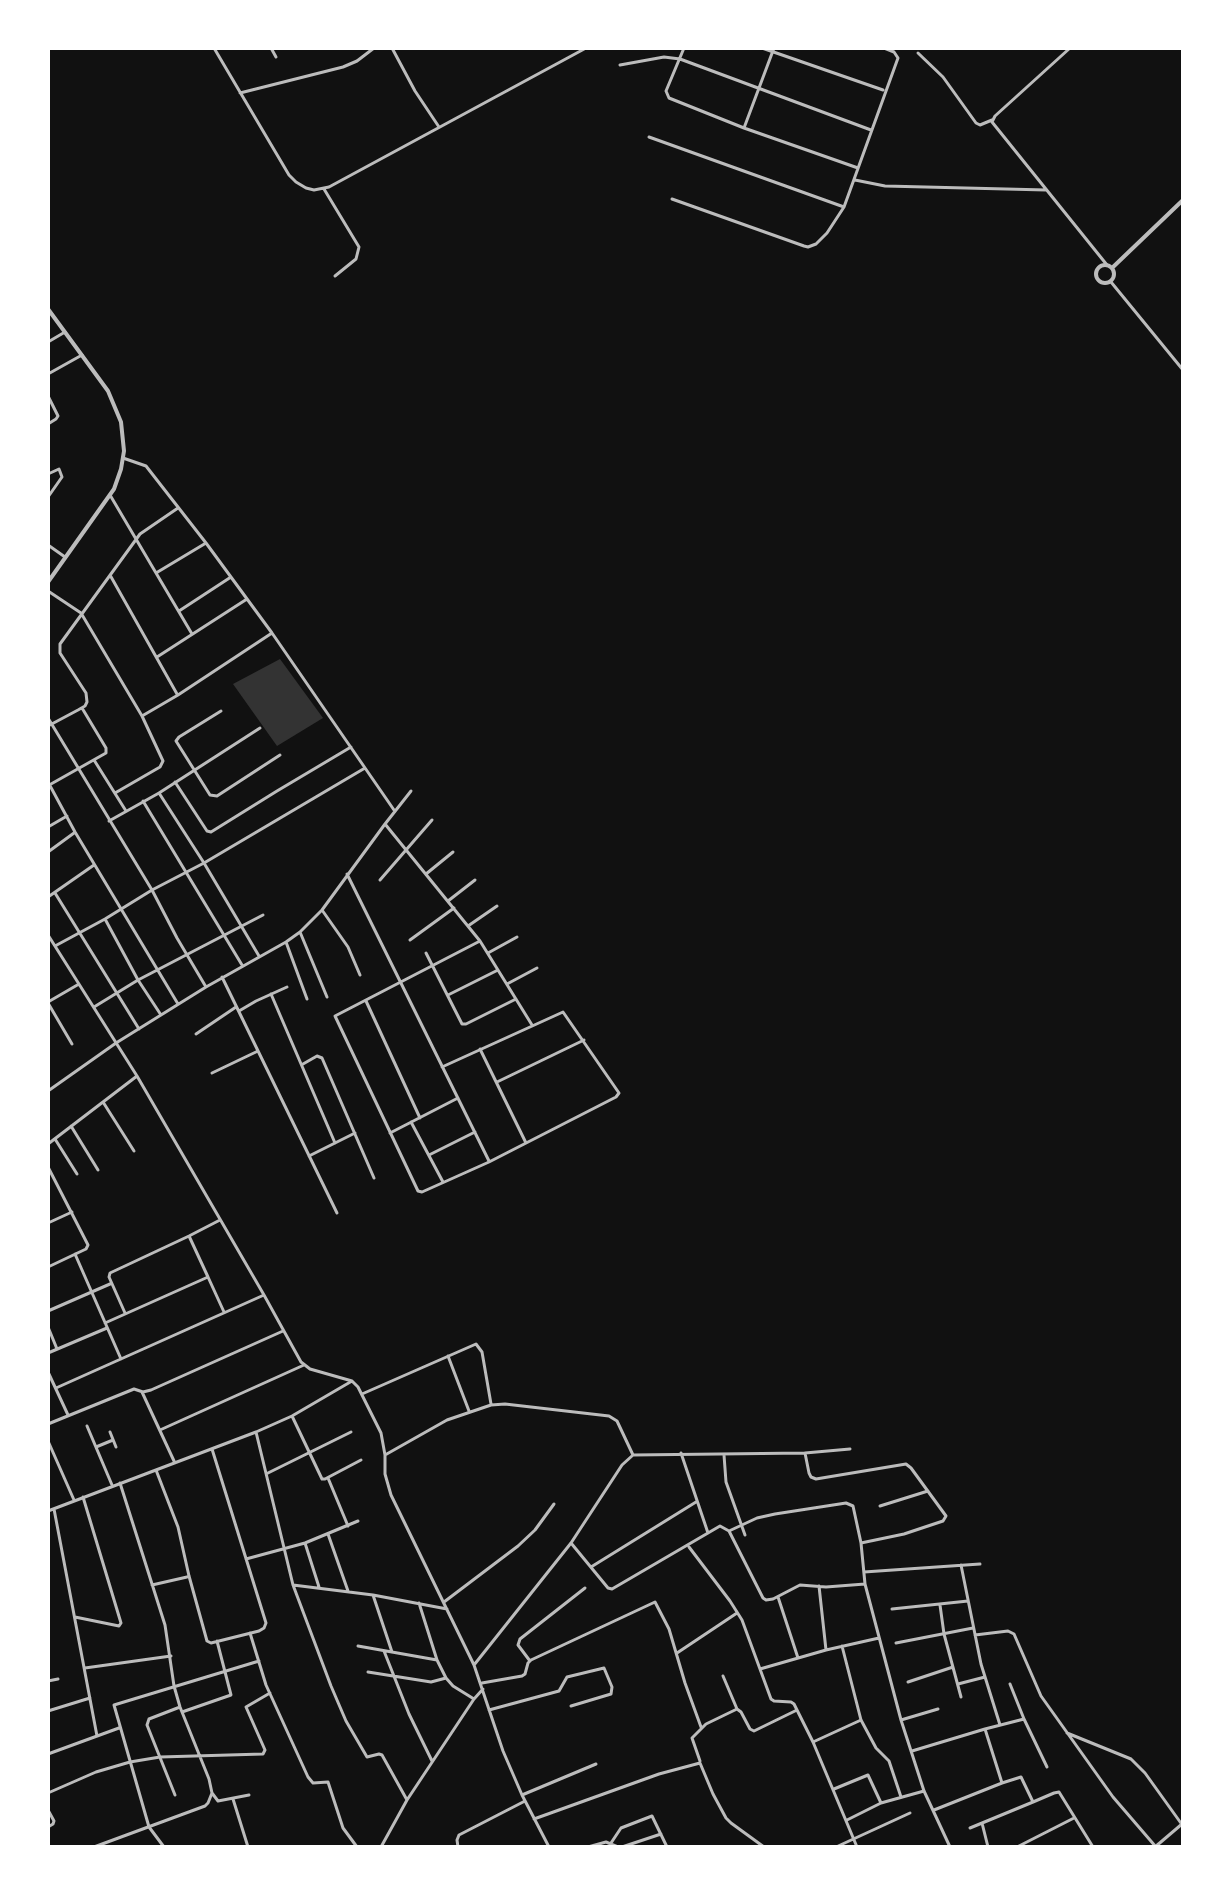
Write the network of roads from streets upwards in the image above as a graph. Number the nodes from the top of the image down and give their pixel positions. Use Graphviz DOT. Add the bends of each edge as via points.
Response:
graph roads {
  1 [pos="214,48"];
  2 [pos="271,48"];
  3 [pos="374,48"];
  4 [pos="392,48"];
  5 [pos="586,48"];
  6 [pos="684,48"];
  7 [pos="762,48"];
  8 [pos="884,48"];
  9 [pos="1070,48"];
  10 [pos="773,50"];
  11 [pos="918,53"];
  12 [pos="276,57"];
  13 [pos="680,59"];
  14 [pos="620,65"];
  15 [pos="758,89"];
  16 [pos="885,91"];
  17 [pos="240,93"];
  18 [pos="992,120"];
  19 [pos="440,128"];
  20 [pos="744,128"];
  21 [pos="871,130"];
  22 [pos="649,137"];
  23 [pos="859,169"];
  24 [pos="855,180"];
  25 [pos="324,189"];
  26 [pos="1046,190"];
  27 [pos="672,199"];
  28 [pos="1183,200"];
  29 [pos="844,207"];
  30 [pos="1109,267"];
  31 [pos="335,276"];
  32 [pos="1111,282"];
  33 [pos="48,309"];
  34 [pos="65,332"];
  35 [pos="48,342"];
  36 [pos="82,355"];
  37 [pos="1183,370"];
  38 [pos="48,374"];
  39 [pos="48,396"];
  40 [pos="48,424"];
  41 [pos="123,458"];
  42 [pos="48,474"];
  43 [pos="110,495"];
  44 [pos="48,497"];
  45 [pos="178,508"];
  46 [pos="136,539"];
  47 [pos="206,543"];
  48 [pos="48,545"];
  49 [pos="65,557"];
  50 [pos="156,573"];
  51 [pos="110,575"];
  52 [pos="231,577"];
  53 [pos="48,582"];
  54 [pos="48,591"];
  55 [pos="247,599"];
  56 [pos="179,611"];
  57 [pos="81,613"];
  58 [pos="272,633"];
  59 [pos="192,634"];
  60 [pos="157,657"];
  61 [pos="178,695"];
  62 [pos="82,708"];
  63 [pos="221,711"];
  64 [pos="142,716"];
  65 [pos="48,718"];
  66 [pos="50,725"];
  67 [pos="260,728"];
  68 [pos="351,747"];
  69 [pos="280,755"];
  70 [pos="94,760"];
  71 [pos="365,768"];
  72 [pos="79,769"];
  73 [pos="194,770"];
  74 [pos="175,782"];
  75 [pos="49,783"];
  76 [pos="411,791"];
  77 [pos="50,792"];
  78 [pos="115,793"];
  79 [pos="159,793"];
  80 [pos="143,801"];
  81 [pos="126,811"];
  82 [pos="395,811"];
  83 [pos="67,816"];
  84 [pos="432,820"];
  85 [pos="109,821"];
  86 [pos="385,824"];
  87 [pos="48,827"];
  88 [pos="75,832"];
  89 [pos="407,850"];
  90 [pos="48,852"];
  91 [pos="453,852"];
  92 [pos="204,863"];
  93 [pos="95,865"];
  94 [pos="186,872"];
  95 [pos="347,874"];
  96 [pos="426,874"];
  97 [pos="380,880"];
  98 [pos="475,880"];
  99 [pos="152,890"];
  100 [pos="55,893"];
  101 [pos="48,897"];
  102 [pos="448,901"];
  103 [pos="497,906"];
  104 [pos="454,908"];
  105 [pos="121,909"];
  106 [pos="322,910"];
  107 [pos="263,915"];
  108 [pos="105,919"];
  109 [pos="241,926"];
  110 [pos="468,926"];
  111 [pos="79,932"];
  112 [pos="300,932"];
  113 [pos="48,935"];
  114 [pos="224,936"];
  115 [pos="517,937"];
  116 [pos="410,940"];
  117 [pos="480,941"];
  118 [pos="286,942"];
  119 [pos="55,946"];
  120 [pos="426,953"];
  121 [pos="488,953"];
  122 [pos="188,955"];
  123 [pos="259,956"];
  124 [pos="242,965"];
  125 [pos="433,965"];
  126 [pos="537,968"];
  127 [pos="498,970"];
  128 [pos="158,971"];
  129 [pos="360,975"];
  130 [pos="222,977"];
  131 [pos="138,980"];
  132 [pos="401,983"];
  133 [pos="79,984"];
  134 [pos="507,984"];
  135 [pos="206,987"];
  136 [pos="287,987"];
  137 [pos="117,993"];
  138 [pos="271,994"];
  139 [pos="448,995"];
  140 [pos="327,997"];
  141 [pos="307,999"];
  142 [pos="516,999"];
  143 [pos="366,1001"];
  144 [pos="48,1002"];
  145 [pos="178,1004"];
  146 [pos="93,1007"];
  147 [pos="237,1009"];
  148 [pos="161,1015"];
  149 [pos="532,1025"];
  150 [pos="139,1029"];
  151 [pos="196,1034"];
  152 [pos="584,1040"];
  153 [pos="116,1043"];
  154 [pos="72,1044"];
  155 [pos="480,1049"];
  156 [pos="258,1051"];
  157 [pos="302,1065"];
  158 [pos="442,1067"];
  159 [pos="212,1073"];
  160 [pos="137,1076"];
  161 [pos="496,1082"];
  162 [pos="48,1091"];
  163 [pos="458,1098"];
  164 [pos="103,1102"];
  165 [pos="420,1118"];
  166 [pos="411,1122"];
  167 [pos="71,1126"];
  168 [pos="475,1132"];
  169 [pos="355,1133"];
  170 [pos="390,1133"];
  171 [pos="55,1139"];
  172 [pos="335,1143"];
  173 [pos="526,1143"];
  174 [pos="48,1144"];
  175 [pos="134,1151"];
  176 [pos="429,1155"];
  177 [pos="309,1156"];
  178 [pos="489,1162"];
  179 [pos="48,1167"];
  180 [pos="98,1170"];
  181 [pos="77,1174"];
  182 [pos="374,1178"];
  183 [pos="443,1182"];
  184 [pos="72,1212"];
  185 [pos="337,1213"];
  186 [pos="220,1220"];
  187 [pos="48,1223"];
  188 [pos="189,1236"];
  189 [pos="75,1254"];
  190 [pos="48,1267"];
  191 [pos="208,1277"];
  192 [pos="112,1283"];
  193 [pos="91,1293"];
  194 [pos="264,1295"];
  195 [pos="48,1311"];
  196 [pos="224,1312"];
  197 [pos="125,1313"];
  198 [pos="105,1323"];
  199 [pos="107,1328"];
  200 [pos="48,1329"];
  201 [pos="283,1331"];
  202 [pos="57,1349"];
  203 [pos="48,1353"];
  204 [pos="448,1356"];
  205 [pos="121,1359"];
  206 [pos="304,1365"];
  207 [pos="48,1372"];
  208 [pos="352,1381"];
  209 [pos="56,1388"];
  210 [pos="142,1392"];
  211 [pos="362,1394"];
  212 [pos="491,1405"];
  213 [pos="469,1411"];
  214 [pos="68,1415"];
  215 [pos="292,1416"];
  216 [pos="48,1424"];
  217 [pos="87,1426"];
  218 [pos="160,1430"];
  219 [pos="110,1432"];
  220 [pos="256,1432"];
  221 [pos="351,1432"];
  222 [pos="113,1440"];
  223 [pos="48,1441"];
  224 [pos="96,1447"];
  225 [pos="116,1447"];
  226 [pos="212,1449"];
  227 [pos="850,1449"];
  228 [pos="681,1453"];
  229 [pos="805,1453"];
  230 [pos="310,1454"];
  231 [pos="385,1455"];
  232 [pos="633,1455"];
  233 [pos="724,1455"];
  234 [pos="361,1460"];
  235 [pos="174,1462"];
  236 [pos="156,1470"];
  237 [pos="267,1474"];
  238 [pos="328,1478"];
  239 [pos="120,1483"];
  240 [pos="112,1486"];
  241 [pos="928,1491"];
  242 [pos="83,1497"];
  243 [pos="75,1501"];
  244 [pos="696,1502"];
  245 [pos="554,1504"];
  246 [pos="880,1506"];
  247 [pos="54,1509"];
  248 [pos="48,1511"];
  249 [pos="358,1521"];
  250 [pos="741,1524"];
  251 [pos="348,1526"];
  252 [pos="729,1531"];
  253 [pos="708,1533"];
  254 [pos="328,1534"];
  255 [pos="745,1535"];
  256 [pos="305,1543"];
  257 [pos="571,1543"];
  258 [pos="861,1543"];
  259 [pos="688,1545"];
  260 [pos="285,1549"];
  261 [pos="246,1559"];
  262 [pos="980,1564"];
  263 [pos="961,1565"];
  264 [pos="591,1568"];
  265 [pos="863,1572"];
  266 [pos="189,1576"];
  267 [pos="865,1584"];
  268 [pos="152,1585"];
  269 [pos="293,1585"];
  270 [pos="819,1586"];
  271 [pos="319,1587"];
  272 [pos="585,1588"];
  273 [pos="348,1591"];
  274 [pos="373,1595"];
  275 [pos="778,1596"];
  276 [pos="968,1601"];
  277 [pos="444,1602"];
  278 [pos="419,1603"];
  279 [pos="940,1605"];
  280 [pos="447,1609"];
  281 [pos="892,1609"];
  282 [pos="738,1612"];
  283 [pos="74,1617"];
  284 [pos="973,1628"];
  285 [pos="250,1633"];
  286 [pos="944,1634"];
  287 [pos="975,1635"];
  288 [pos="879,1638"];
  289 [pos="217,1641"];
  290 [pos="896,1643"];
  291 [pos="358,1646"];
  292 [pos="842,1646"];
  293 [pos="826,1650"];
  294 [pos="384,1651"];
  295 [pos="393,1652"];
  296 [pos="677,1653"];
  297 [pos="171,1656"];
  298 [pos="798,1658"];
  299 [pos="437,1660"];
  300 [pos="259,1661"];
  301 [pos="530,1661"];
  302 [pos="474,1665"];
  303 [pos="953,1667"];
  304 [pos="85,1668"];
  305 [pos="760,1669"];
  306 [pos="226,1670"];
  307 [pos="368,1672"];
  308 [pos="393,1676"];
  309 [pos="723,1676"];
  310 [pos="985,1677"];
  311 [pos="446,1678"];
  312 [pos="58,1679"];
  313 [pos="48,1681"];
  314 [pos="908,1682"];
  315 [pos="481,1684"];
  316 [pos="958,1684"];
  317 [pos="1010,1684"];
  318 [pos="174,1686"];
  319 [pos="483,1689"];
  320 [pos="270,1693"];
  321 [pos="961,1697"];
  322 [pos="90,1698"];
  323 [pos="474,1699"];
  324 [pos="571,1706"];
  325 [pos="737,1709"];
  326 [pos="938,1709"];
  327 [pos="181,1710"];
  328 [pos="489,1710"];
  329 [pos="797,1710"];
  330 [pos="48,1711"];
  331 [pos="1024,1719"];
  332 [pos="861,1720"];
  333 [pos="901,1720"];
  334 [pos="1000,1725"];
  335 [pos="701,1727"];
  336 [pos="120,1728"];
  337 [pos="985,1729"];
  338 [pos="1067,1733"];
  339 [pos="97,1736"];
  340 [pos="813,1742"];
  341 [pos="911,1751"];
  342 [pos="48,1754"];
  343 [pos="200,1756"];
  344 [pos="160,1757"];
  345 [pos="130,1762"];
  346 [pos="432,1762"];
  347 [pos="700,1763"];
  348 [pos="596,1764"];
  349 [pos="1047,1767"];
  350 [pos="1002,1783"];
  351 [pos="834,1790"];
  352 [pos="924,1791"];
  353 [pos="48,1793"];
  354 [pos="212,1793"];
  355 [pos="175,1795"];
  356 [pos="249,1795"];
  357 [pos="522,1795"];
  358 [pos="901,1797"];
  359 [pos="233,1799"];
  360 [pos="407,1800"];
  361 [pos="525,1801"];
  362 [pos="1033,1802"];
  363 [pos="881,1803"];
  364 [pos="48,1810"];
  365 [pos="933,1810"];
  366 [pos="910,1813"];
  367 [pos="1074,1818"];
  368 [pos="534,1819"];
  369 [pos="847,1820"];
  370 [pos="982,1823"];
  371 [pos="1182,1825"];
  372 [pos="48,1827"];
  373 [pos="149,1827"];
  374 [pos="970,1828"];
  375 [pos="661,1834"];
  376 [pos="854,1840"];
  377 [pos="611,1843"];
  378 [pos="547,1846"];
  379 [pos="94,1847"];
  380 [pos="164,1847"];
  381 [pos="248,1847"];
  382 [pos="357,1847"];
  383 [pos="381,1847"];
  384 [pos="458,1847"];
  385 [pos="588,1847"];
  386 [pos="620,1847"];
  387 [pos="667,1847"];
  388 [pos="764,1847"];
  389 [pos="836,1847"];
  390 [pos="857,1847"];
  391 [pos="950,1847"];
  392 [pos="988,1847"];
  393 [pos="1017,1847"];
  394 [pos="1093,1847"];
  395 [pos="1155,1847"];
  1 -- 17 [label="street"];
  2 -- 12 [label="street"];
  3 -- 17 [label="street" via="343,67"];
  4 -- 19 [label="street"];
  5 -- 19 [label="street"];
  6 -- 13 [label="street"];
  7 -- 10 [label="street"];
  8 -- 16 [label="street" via="898,58"];
  9 -- 18 [label="street"];
  10 -- 15 [label="street"];
  10 -- 16 [label="street"];
  11 -- 18 [label="street" via="976,123"];
  13 -- 14 [label="street"];
  13 -- 15 [label="street"];
  13 -- 20 [label="street" via="666,91 669,98"];
  15 -- 20 [label="street"];
  15 -- 21 [label="street"];
  16 -- 21 [label="street"];
  17 -- 25 [label="street" via="289,175 306,188"];
  18 -- 26 [label="street"];
  19 -- 25 [label="street"];
  20 -- 23 [label="street"];
  21 -- 23 [label="street"];
  22 -- 29 [label="street"];
  23 -- 24 [label="street"];
  24 -- 26 [label="street" via="885,186"];
  24 -- 29 [label="street"];
  25 -- 31 [label="street" via="359,247 356,259"];
  26 -- 30 [label="street"];
  27 -- 29 [label="street" via="808,247 827,233"];
  28 -- 30 [label="street"];
  30 -- 32 [label="street"];
  30 -- 32 [label="street" via="1099,268 1097,276 1102,283"];
  32 -- 37 [label="street"];
  33 -- 34 [label="street"];
  34 -- 35 [label="street"];
  34 -- 36 [label="street"];
  36 -- 38 [label="street"];
  36 -- 41 [label="street" via="108,391 121,422"];
  39 -- 40 [label="street" via="58,416"];
  41 -- 43 [label="street"];
  41 -- 45 [label="street" via="146,466"];
  42 -- 44 [label="street" via="59,469 62,476"];
  43 -- 46 [label="street"];
  43 -- 49 [label="street"];
  45 -- 46 [label="street"];
  45 -- 47 [label="street"];
  46 -- 50 [label="street"];
  46 -- 51 [label="street"];
  47 -- 50 [label="street"];
  47 -- 52 [label="street"];
  48 -- 49 [label="street"];
  49 -- 53 [label="street"];
  50 -- 56 [label="street"];
  51 -- 57 [label="street"];
  51 -- 60 [label="street"];
  52 -- 55 [label="street"];
  52 -- 56 [label="street"];
  54 -- 57 [label="street"];
  55 -- 58 [label="street"];
  55 -- 59 [label="street"];
  56 -- 59 [label="street"];
  57 -- 62 [label="street" via="59,647 86,693"];
  57 -- 64 [label="street"];
  58 -- 61 [label="street"];
  58 -- 68 [label="street"];
  59 -- 60 [label="street"];
  60 -- 61 [label="street"];
  61 -- 64 [label="street"];
  62 -- 66 [label="street"];
  62 -- 70 [label="street" via="107,750"];
  63 -- 73 [label="street" via="177,739"];
  64 -- 78 [label="street" via="162,765"];
  65 -- 66 [label="street"];
  66 -- 72 [label="street"];
  67 -- 73 [label="street"];
  68 -- 71 [label="street"];
  68 -- 74 [label="street" via="211,832"];
  69 -- 73 [label="street" via="213,796"];
  70 -- 72 [label="street"];
  70 -- 78 [label="street"];
  71 -- 82 [label="street"];
  71 -- 92 [label="street"];
  72 -- 75 [label="street"];
  72 -- 85 [label="street"];
  73 -- 74 [label="street"];
  74 -- 79 [label="street"];
  75 -- 77 [label="street"];
  76 -- 82 [label="street"];
  77 -- 83 [label="street"];
  78 -- 81 [label="street"];
  79 -- 80 [label="street"];
  79 -- 92 [label="street"];
  80 -- 81 [label="street"];
  80 -- 94 [label="street"];
  81 -- 85 [label="street"];
  82 -- 86 [label="street"];
  83 -- 87 [label="street"];
  83 -- 88 [label="street"];
  84 -- 89 [label="street"];
  85 -- 99 [label="street"];
  86 -- 89 [label="street"];
  86 -- 95 [label="street"];
  88 -- 90 [label="street"];
  88 -- 93 [label="street"];
  89 -- 96 [label="street"];
  89 -- 97 [label="street"];
  91 -- 96 [label="street"];
  92 -- 94 [label="street"];
  92 -- 109 [label="street"];
  93 -- 100 [label="street"];
  93 -- 105 [label="street"];
  94 -- 99 [label="street"];
  94 -- 114 [label="street"];
  95 -- 106 [label="street"];
  95 -- 132 [label="street"];
  96 -- 102 [label="street"];
  98 -- 102 [label="street"];
  99 -- 105 [label="street"];
  99 -- 122 [label="street"];
  100 -- 101 [label="street"];
  100 -- 111 [label="street"];
  102 -- 104 [label="street"];
  103 -- 110 [label="street"];
  104 -- 110 [label="street"];
  104 -- 116 [label="street"];
  105 -- 108 [label="street"];
  105 -- 128 [label="street"];
  106 -- 112 [label="street"];
  106 -- 129 [label="street"];
  107 -- 109 [label="street"];
  108 -- 111 [label="street"];
  108 -- 131 [label="street"];
  109 -- 114 [label="street"];
  109 -- 123 [label="street"];
  110 -- 117 [label="street"];
  111 -- 119 [label="street"];
  111 -- 137 [label="street"];
  112 -- 118 [label="street"];
  112 -- 140 [label="street"];
  113 -- 119 [label="street"];
  114 -- 122 [label="street"];
  114 -- 124 [label="street"];
  115 -- 121 [label="street"];
  117 -- 121 [label="street"];
  117 -- 125 [label="street"];
  118 -- 123 [label="street"];
  118 -- 141 [label="street"];
  119 -- 133 [label="street"];
  120 -- 125 [label="street"];
  121 -- 127 [label="street"];
  122 -- 128 [label="street"];
  122 -- 135 [label="street"];
  123 -- 124 [label="street"];
  124 -- 130 [label="street"];
  125 -- 132 [label="street"];
  125 -- 139 [label="street"];
  126 -- 134 [label="street"];
  127 -- 134 [label="street"];
  127 -- 139 [label="street"];
  128 -- 131 [label="street"];
  128 -- 145 [label="street"];
  130 -- 135 [label="street"];
  130 -- 147 [label="street"];
  131 -- 137 [label="street"];
  131 -- 148 [label="street"];
  132 -- 143 [label="street"];
  132 -- 158 [label="street"];
  133 -- 144 [label="street"];
  133 -- 146 [label="street"];
  134 -- 142 [label="street"];
  135 -- 145 [label="street"];
  136 -- 138 [label="street"];
  137 -- 146 [label="street"];
  137 -- 150 [label="street"];
  138 -- 147 [label="street"];
  138 -- 157 [label="street"];
  139 -- 142 [label="street" via="464,1024"];
  142 -- 149 [label="street"];
  143 -- 165 [label="street"];
  143 -- 170 [label="street" via="335,1016"];
  144 -- 154 [label="street"];
  145 -- 148 [label="street"];
  146 -- 153 [label="street"];
  147 -- 151 [label="street"];
  147 -- 156 [label="street"];
  148 -- 150 [label="street"];
  149 -- 152 [label="street" via="563,1012"];
  149 -- 155 [label="street"];
  150 -- 153 [label="street"];
  152 -- 161 [label="street"];
  152 -- 173 [label="street" via="618,1095"];
  153 -- 160 [label="street"];
  153 -- 162 [label="street"];
  155 -- 158 [label="street"];
  155 -- 161 [label="street"];
  156 -- 159 [label="street"];
  156 -- 177 [label="street"];
  157 -- 169 [label="street" via="322,1058"];
  157 -- 172 [label="street"];
  158 -- 163 [label="street"];
  160 -- 164 [label="street"];
  160 -- 186 [label="street"];
  161 -- 173 [label="street"];
  163 -- 165 [label="street"];
  163 -- 168 [label="street"];
  164 -- 167 [label="street"];
  164 -- 175 [label="street"];
  165 -- 166 [label="street"];
  166 -- 170 [label="street"];
  166 -- 176 [label="street"];
  167 -- 171 [label="street"];
  167 -- 180 [label="street"];
  168 -- 176 [label="street"];
  168 -- 178 [label="street"];
  169 -- 172 [label="street"];
  169 -- 182 [label="street"];
  170 -- 183 [label="street" via="419,1192"];
  171 -- 174 [label="street"];
  171 -- 181 [label="street"];
  172 -- 177 [label="street"];
  173 -- 178 [label="street"];
  176 -- 183 [label="street"];
  177 -- 185 [label="street"];
  178 -- 183 [label="street"];
  179 -- 184 [label="street"];
  184 -- 187 [label="street"];
  184 -- 189 [label="street" via="88,1245"];
  186 -- 188 [label="street"];
  186 -- 194 [label="street"];
  188 -- 191 [label="street"];
  188 -- 192 [label="street" via="110,1273"];
  189 -- 190 [label="street"];
  189 -- 193 [label="street"];
  191 -- 196 [label="street"];
  191 -- 197 [label="street"];
  192 -- 193 [label="street"];
  192 -- 197 [label="street"];
  193 -- 195 [label="street"];
  193 -- 198 [label="street"];
  194 -- 196 [label="street"];
  194 -- 201 [label="street"];
  196 -- 205 [label="street"];
  197 -- 198 [label="street"];
  198 -- 199 [label="street"];
  199 -- 202 [label="street"];
  199 -- 205 [label="street"];
  200 -- 202 [label="street"];
  201 -- 206 [label="street"];
  201 -- 210 [label="street"];
  202 -- 203 [label="street"];
  204 -- 211 [label="street"];
  204 -- 212 [label="street" via="478,1345"];
  204 -- 213 [label="street"];
  205 -- 209 [label="street"];
  206 -- 208 [label="street"];
  206 -- 218 [label="street"];
  207 -- 209 [label="street"];
  208 -- 211 [label="street"];
  208 -- 215 [label="street"];
  209 -- 214 [label="street"];
  210 -- 214 [label="street" via="134,1389"];
  210 -- 218 [label="street"];
  211 -- 231 [label="street" via="381,1433"];
  212 -- 213 [label="street"];
  212 -- 232 [label="street" via="609,1416 617,1421"];
  213 -- 231 [label="street"];
  214 -- 216 [label="street"];
  215 -- 220 [label="street"];
  215 -- 230 [label="street"];
  217 -- 224 [label="street"];
  218 -- 235 [label="street"];
  219 -- 222 [label="street"];
  220 -- 226 [label="street"];
  220 -- 237 [label="street"];
  221 -- 230 [label="street"];
  222 -- 224 [label="street"];
  222 -- 225 [label="street"];
  223 -- 243 [label="street"];
  224 -- 240 [label="street"];
  226 -- 235 [label="street"];
  226 -- 261 [label="street"];
  227 -- 229 [label="street"];
  228 -- 232 [label="street"];
  228 -- 233 [label="street"];
  228 -- 244 [label="street"];
  229 -- 233 [label="street"];
  229 -- 241 [label="street" via="813,1478 903,1463"];
  230 -- 237 [label="street"];
  230 -- 238 [label="street" via="322,1479"];
  231 -- 277 [label="street" via="391,1495"];
  232 -- 257 [label="street"];
  233 -- 250 [label="street" via="726,1482"];
  234 -- 238 [label="street"];
  235 -- 236 [label="street"];
  236 -- 239 [label="street"];
  236 -- 266 [label="street" via="178,1527"];
  237 -- 260 [label="street"];
  238 -- 251 [label="street"];
  239 -- 240 [label="street"];
  239 -- 268 [label="street"];
  240 -- 242 [label="street"];
  241 -- 246 [label="street"];
  241 -- 258 [label="street" via="945,1512 943,1521"];
  242 -- 243 [label="street"];
  242 -- 283 [label="street" via="121,1623"];
  243 -- 247 [label="street"];
  244 -- 253 [label="street"];
  244 -- 264 [label="street"];
  245 -- 277 [label="street" via="518,1546"];
  247 -- 248 [label="street"];
  247 -- 283 [label="street"];
  249 -- 251 [label="street"];
  250 -- 252 [label="street"];
  250 -- 255 [label="street"];
  250 -- 258 [label="street" via="849,1503 855,1508"];
  251 -- 254 [label="street"];
  252 -- 253 [label="street" via="720,1526"];
  252 -- 275 [label="street" via="763,1598"];
  253 -- 259 [label="street"];
  254 -- 256 [label="street"];
  254 -- 273 [label="street"];
  256 -- 260 [label="street"];
  256 -- 271 [label="street"];
  257 -- 264 [label="street"];
  257 -- 302 [label="street"];
  258 -- 265 [label="street"];
  259 -- 264 [label="street" via="612,1589"];
  259 -- 282 [label="street"];
  260 -- 261 [label="street"];
  260 -- 269 [label="street"];
  261 -- 285 [label="street" via="266,1626"];
  262 -- 263 [label="street"];
  263 -- 265 [label="street"];
  263 -- 276 [label="street"];
  265 -- 267 [label="street"];
  266 -- 268 [label="street"];
  266 -- 289 [label="street" via="206,1638"];
  267 -- 270 [label="street"];
  267 -- 288 [label="street"];
  268 -- 297 [label="street"];
  269 -- 271 [label="street"];
  269 -- 360 [label="street" via="346,1721 367,1757 382,1755"];
  270 -- 275 [label="street" via="800,1585"];
  270 -- 293 [label="street"];
  271 -- 273 [label="street"];
  272 -- 301 [label="street" via="520,1639 518,1645"];
  273 -- 274 [label="street"];
  274 -- 278 [label="street"];
  274 -- 295 [label="street"];
  275 -- 298 [label="street"];
  276 -- 279 [label="street"];
  276 -- 284 [label="street"];
  277 -- 280 [label="street"];
  278 -- 280 [label="street"];
  278 -- 299 [label="street"];
  279 -- 281 [label="street"];
  279 -- 286 [label="street"];
  280 -- 302 [label="street"];
  282 -- 296 [label="street"];
  282 -- 305 [label="street"];
  283 -- 304 [label="street"];
  284 -- 286 [label="street"];
  284 -- 287 [label="street"];
  285 -- 289 [label="street"];
  285 -- 300 [label="street"];
  286 -- 290 [label="street"];
  286 -- 303 [label="street"];
  287 -- 310 [label="street"];
  287 -- 338 [label="street" via="1012,1632 1038,1691"];
  288 -- 292 [label="street"];
  288 -- 333 [label="street"];
  289 -- 306 [label="street"];
  291 -- 294 [label="street"];
  292 -- 293 [label="street"];
  292 -- 332 [label="street"];
  293 -- 298 [label="street"];
  294 -- 295 [label="street"];
  294 -- 308 [label="street"];
  295 -- 299 [label="street"];
  296 -- 301 [label="street" via="655,1602"];
  296 -- 335 [label="street"];
  297 -- 304 [label="street"];
  297 -- 318 [label="street"];
  298 -- 305 [label="street"];
  299 -- 311 [label="street"];
  300 -- 306 [label="street"];
  300 -- 320 [label="street"];
  301 -- 315 [label="street" via="522,1676"];
  302 -- 315 [label="street"];
  303 -- 314 [label="street"];
  303 -- 316 [label="street"];
  304 -- 322 [label="street"];
  305 -- 329 [label="street" via="771,1699 793,1702"];
  306 -- 318 [label="street"];
  306 -- 327 [label="street" via="230,1696"];
  307 -- 308 [label="street"];
  308 -- 311 [label="street" via="431,1682"];
  308 -- 346 [label="street"];
  309 -- 325 [label="street"];
  310 -- 316 [label="street"];
  310 -- 334 [label="street"];
  311 -- 323 [label="street"];
  312 -- 313 [label="street"];
  315 -- 319 [label="street"];
  316 -- 321 [label="street"];
  317 -- 331 [label="street"];
  318 -- 327 [label="street"];
  318 -- 336 [label="street" via="115,1704"];
  319 -- 323 [label="street"];
  319 -- 328 [label="street"];
  320 -- 343 [label="street" via="246,1707 264,1754"];
  320 -- 382 [label="street" via="308,1777 313,1783 328,1782 343,1828"];
  322 -- 330 [label="street"];
  322 -- 339 [label="street"];
  323 -- 346 [label="street"];
  324 -- 328 [label="street" via="611,1694 604,1668 567,1677 559,1691"];
  325 -- 329 [label="street" via="754,1731"];
  325 -- 335 [label="street"];
  326 -- 333 [label="street"];
  327 -- 343 [label="street"];
  327 -- 344 [label="street" via="147,1721"];
  328 -- 357 [label="street"];
  329 -- 340 [label="street"];
  331 -- 334 [label="street"];
  331 -- 349 [label="street"];
  332 -- 340 [label="street"];
  332 -- 358 [label="street" via="889,1761"];
  333 -- 341 [label="street"];
  334 -- 337 [label="street"];
  335 -- 347 [label="street" via="692,1738"];
  336 -- 339 [label="street"];
  336 -- 345 [label="street"];
  337 -- 341 [label="street"];
  337 -- 350 [label="street"];
  338 -- 371 [label="street" via="1131,1759"];
  338 -- 395 [label="street"];
  339 -- 342 [label="street"];
  340 -- 351 [label="street"];
  341 -- 352 [label="street"];
  343 -- 344 [label="street"];
  343 -- 354 [label="street"];
  344 -- 345 [label="street"];
  344 -- 355 [label="street"];
  345 -- 353 [label="street"];
  345 -- 373 [label="street"];
  346 -- 360 [label="street"];
  347 -- 368 [label="street"];
  347 -- 388 [label="street" via="726,1818"];
  348 -- 357 [label="street"];
  350 -- 362 [label="street" via="1021,1777"];
  350 -- 365 [label="street"];
  351 -- 363 [label="street" via="868,1775"];
  351 -- 369 [label="street"];
  352 -- 358 [label="street"];
  352 -- 365 [label="street"];
  354 -- 359 [label="street" via="218,1801"];
  354 -- 373 [label="street" via="205,1806"];
  356 -- 359 [label="street"];
  357 -- 361 [label="street"];
  358 -- 363 [label="street"];
  359 -- 381 [label="street"];
  360 -- 383 [label="street"];
  361 -- 368 [label="street"];
  361 -- 384 [label="street" via="459,1835"];
  362 -- 367 [label="street" via="1059,1792"];
  362 -- 370 [label="street"];
  363 -- 369 [label="street"];
  364 -- 372 [label="street" via="54,1821"];
  365 -- 391 [label="street"];
  366 -- 376 [label="street"];
  367 -- 393 [label="street"];
  367 -- 394 [label="street"];
  368 -- 378 [label="street"];
  369 -- 376 [label="street"];
  370 -- 374 [label="street"];
  370 -- 392 [label="street"];
  371 -- 395 [label="street"];
  373 -- 379 [label="street"];
  373 -- 380 [label="street"];
  375 -- 377 [label="street" via="652,1816 621,1828"];
  375 -- 386 [label="street"];
  375 -- 387 [label="street"];
  376 -- 389 [label="street"];
  376 -- 390 [label="street"];
  377 -- 385 [label="street"];
  377 -- 386 [label="street"];
}
